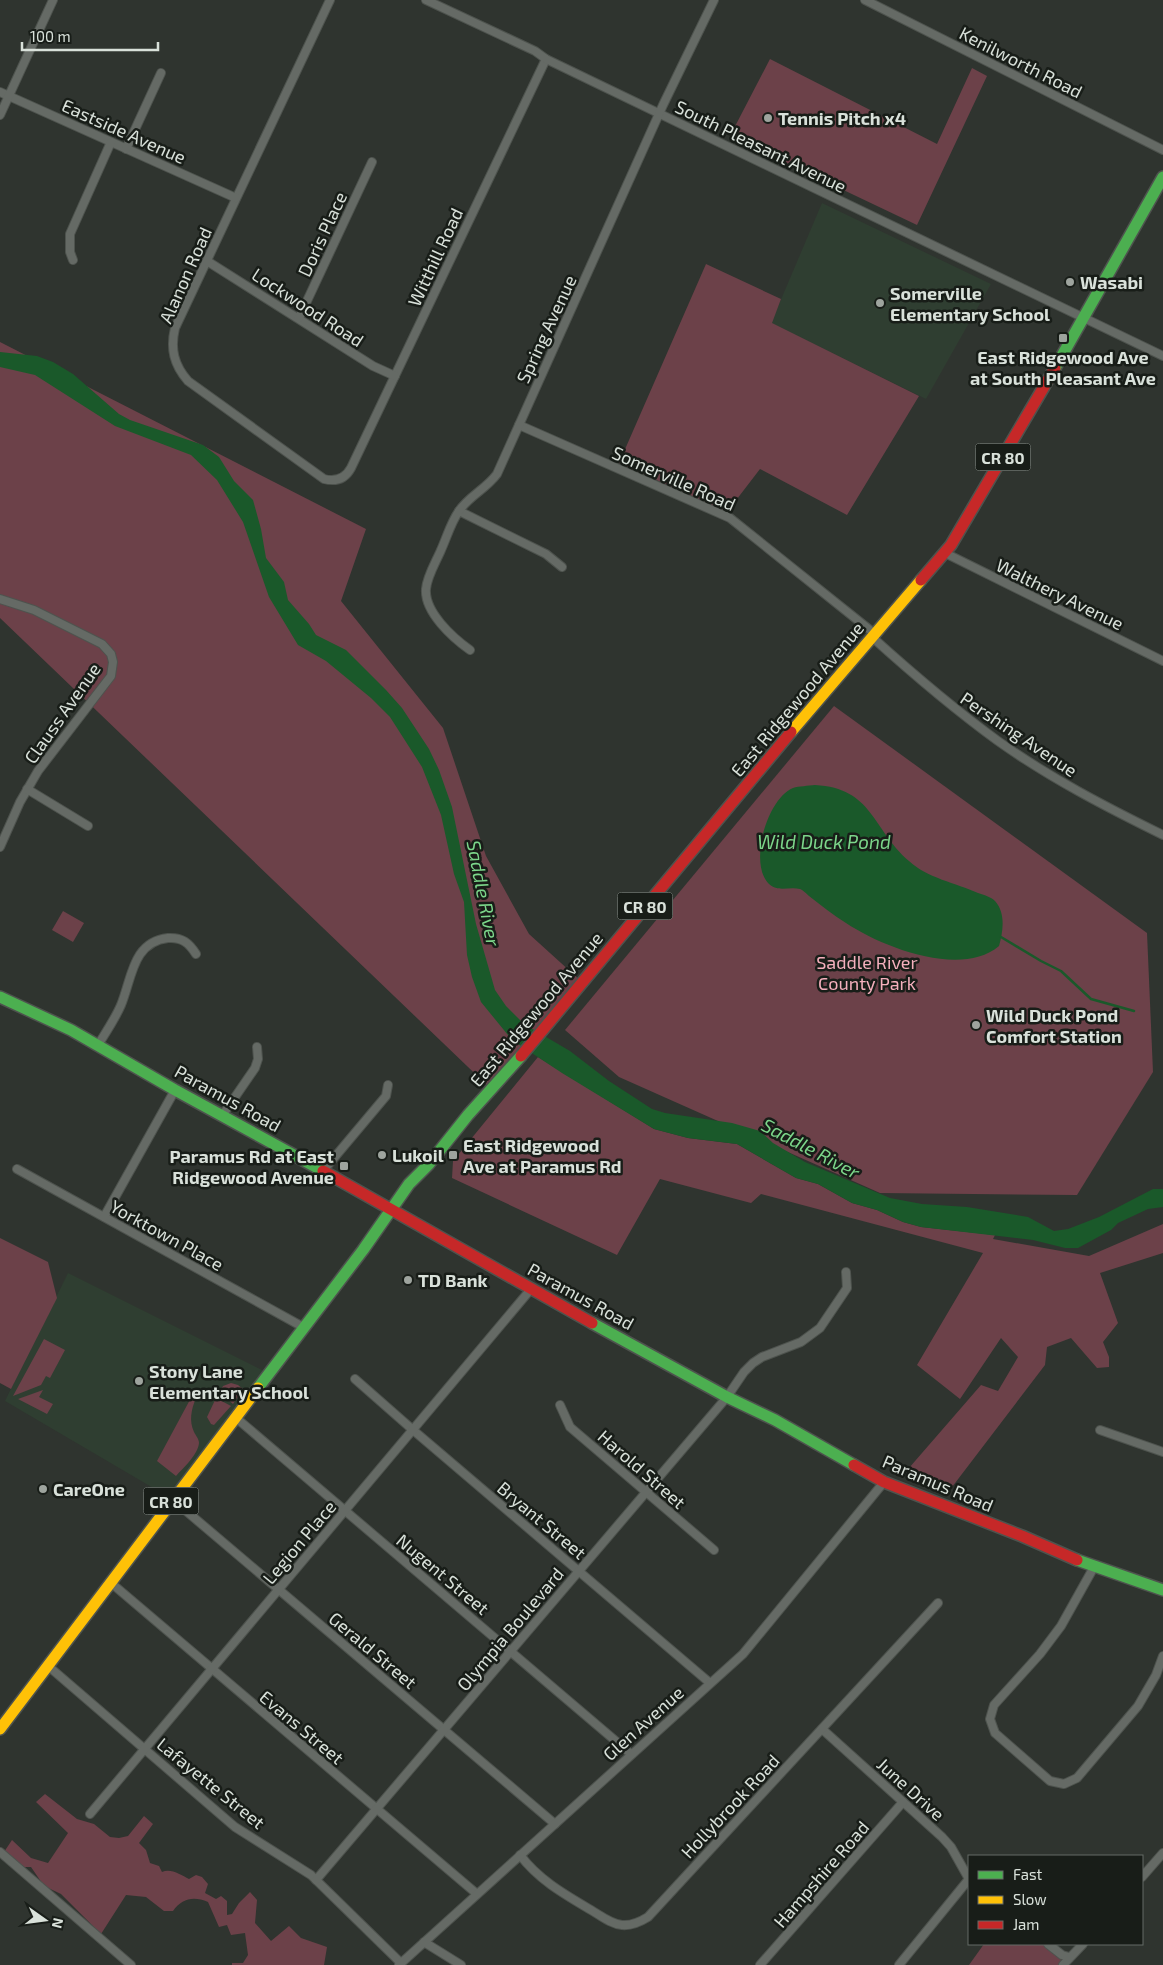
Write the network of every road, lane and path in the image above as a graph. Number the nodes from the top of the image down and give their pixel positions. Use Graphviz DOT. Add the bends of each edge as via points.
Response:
graph roads {
  1 [pos="53,0"];
  2 [pos="330,0"];
  3 [pos="426,0"];
  4 [pos="714,0"];
  5 [pos="865,0"];
  6 [pos="546,59"];
  7 [pos="161,73"];
  8 [pos="0,92"];
  9 [pos="9,96"];
  10 [pos="660,113"];
  11 [pos="0,115"];
  12 [pos="111,142"];
  13 [pos="126,149"];
  14 [pos="1163,150"];
  15 [pos="372,162"];
  16 [pos="1163,177"];
  17 [pos="236,198"];
  18 [pos="73,260"];
  19 [pos="207,261"];
  20 [pos="299,318"];
  21 [pos="1084,318"];
  22 [pos="1163,356"];
  23 [pos="395,376"];
  24 [pos="519,426"];
  25 [pos="351,468"];
  26 [pos="459,511"];
  27 [pos="944,553"];
  28 [pos="562,567"];
  29 [pos="0,599"];
  30 [pos="873,636"];
  31 [pos="470,650"];
  32 [pos="1163,661"];
  33 [pos="27,789"];
  34 [pos="88,826"];
  35 [pos="1163,835"];
  36 [pos="0,847"];
  37 [pos="196,954"];
  38 [pos="0,997"];
  39 [pos="98,1045"];
  40 [pos="257,1047"];
  41 [pos="388,1085"];
  42 [pos="175,1090"];
  43 [pos="222,1116"];
  44 [pos="17,1169"];
  45 [pos="323,1171"];
  46 [pos="392,1208"];
  47 [pos="104,1217"];
  48 [pos="846,1272"];
  49 [pos="531,1289"];
  50 [pos="303,1327"];
  51 [pos="355,1379"];
  52 [pos="727,1397"];
  53 [pos="560,1405"];
  54 [pos="235,1417"];
  55 [pos="413,1430"];
  56 [pos="1100,1430"];
  57 [pos="1163,1452"];
  58 [pos="884,1482"];
  59 [pos="646,1492"];
  60 [pos="172,1499"];
  61 [pos="345,1510"];
  62 [pos="714,1550"];
  63 [pos="1094,1567"];
  64 [pos="578,1571"];
  65 [pos="110,1582"];
  66 [pos="279,1589"];
  67 [pos="1163,1590"];
  68 [pos="938,1603"];
  69 [pos="510,1651"];
  70 [pos="1163,1656"];
  71 [pos="47,1665"];
  72 [pos="211,1670"];
  73 [pos="710,1683"];
  74 [pos="0,1729"];
  75 [pos="822,1729"];
  76 [pos="445,1730"];
  77 [pos="145,1749"];
  78 [pos="632,1754"];
  79 [pos="904,1802"];
  80 [pos="376,1810"];
  81 [pos="90,1814"];
  82 [pos="555,1824"];
  83 [pos="0,1852"];
  84 [pos="1163,1852"];
  85 [pos="520,1855"];
  86 [pos="1143,1876"];
  87 [pos="968,1877"];
  88 [pos="316,1880"];
  89 [pos="968,1880"];
  90 [pos="477,1894"];
  91 [pos="424,1942"];
  92 [pos="1049,1945"];
  93 [pos="1083,1945"];
  94 [pos="1069,1957"];
  95 [pos="400,1964"];
  96 [pos="131,1965"];
  97 [pos="461,1965"];
  98 [pos="760,1965"];
  99 [pos="899,1965"];
  100 [pos="1063,1965"];
  1 -- 9 [label="street"];
  2 -- 17 [label="street, Alanon Road"];
  3 -- 6 [label="street, South Pleasant Avenue"];
  4 -- 10 [label="street, Spring Avenue"];
  5 -- 14 [label="street, Kenilworth Road"];
  6 -- 10 [label="street, South Pleasant Avenue"];
  6 -- 23 [label="street, Witthill Road"];
  7 -- 13 [label="street"];
  8 -- 9 [label="street, Eastside Avenue"];
  9 -- 11 [label="street"];
  9 -- 12 [label="street, Eastside Avenue"];
  10 -- 21 [label="street, South Pleasant Avenue"];
  10 -- 24 [label="street, Spring Avenue"];
  12 -- 13 [label="street, Eastside Avenue"];
  12 -- 18 [label="street" via="70,234"];
  13 -- 17 [label="street, Eastside Avenue"];
  15 -- 20 [label="street, Doris Place"];
  16 -- 21 [label="main road, East Ridgewood Avenue / CR 80"];
  17 -- 19 [label="street, Alanon Road"];
  19 -- 20 [label="street, Lockwood Road"];
  19 -- 25 [label="street, Alanon Road" via="174,334 173,352 181,373 197,388 324,479 338,480"];
  20 -- 23 [label="street, Lockwood Road" via="373,366"];
  21 -- 22 [label="street, South Pleasant Avenue"];
  21 -- 27 [label="main road, East Ridgewood Avenue / CR 80" via="952,545"];
  23 -- 25 [label="street, Witthill Road"];
  24 -- 26 [label="street, Spring Avenue" via="497,474"];
  24 -- 30 [label="street, Somerville Road" via="730,518"];
  26 -- 28 [label="street" via="546,554"];
  26 -- 31 [label="street, Spring Avenue" via="427,582 426,591 432,613 457,641"];
  27 -- 30 [label="main road, East Ridgewood Avenue / CR 80"];
  27 -- 32 [label="street, Walthery Avenue"];
  29 -- 33 [label="street, Clauss Avenue" via="34,610 102,644 113,662 111,676"];
  30 -- 35 [label="street, Pershing Avenue" via="958,711 1006,746 1084,795"];
  30 -- 46 [label="main road, East Ridgewood Avenue / CR 80"];
  33 -- 34 [label="street"];
  33 -- 36 [label="street, Clauss Avenue"];
  37 -- 39 [label="street" via="182,939 155,942 146,947 131,970 121,1006"];
  38 -- 39 [label="main road, Paramus Road"];
  39 -- 42 [label="main road, Paramus Road"];
  40 -- 43 [label="street" via="258,1059 254,1068"];
  41 -- 45 [label="street" via="386,1096"];
  42 -- 43 [label="main road, Paramus Road"];
  42 -- 47 [label="street"];
  43 -- 45 [label="main road, Paramus Road"];
  44 -- 47 [label="street, Yorktown Place"];
  45 -- 46 [label="main road, Paramus Road"];
  46 -- 49 [label="main road, Paramus Road"];
  46 -- 50 [label="main road, East Ridgewood Avenue / CR 80"];
  47 -- 50 [label="street, Yorktown Place"];
  48 -- 52 [label="street, Olympia Boulevard" via="847,1288 820,1328 801,1342 753,1363"];
  49 -- 52 [label="main road, Paramus Road"];
  49 -- 55 [label="street, Legion Place"];
  50 -- 54 [label="main road, East Ridgewood Avenue / CR 80"];
  51 -- 55 [label="street, Bryant Street"];
  52 -- 58 [label="main road, Paramus Road" via="775,1420"];
  52 -- 59 [label="street, Olympia Boulevard"];
  53 -- 59 [label="street, Harold Street" via="570,1427"];
  54 -- 60 [label="main road, East Ridgewood Avenue / CR 80"];
  54 -- 61 [label="street, Nugent Street"];
  55 -- 61 [label="street, Legion Place"];
  55 -- 64 [label="street, Bryant Street"];
  56 -- 57 [label="street"];
  58 -- 63 [label="main road, Paramus Road"];
  58 -- 73 [label="street, Glen Avenue" via="743,1654"];
  59 -- 62 [label="street, Harold Street"];
  59 -- 64 [label="street, Olympia Boulevard"];
  60 -- 65 [label="main road, East Ridgewood Avenue / CR 80"];
  60 -- 66 [label="street, Gerald Street"];
  61 -- 66 [label="street, Legion Place"];
  61 -- 69 [label="street, Nugent Street"];
  63 -- 67 [label="main road, Paramus Road"];
  63 -- 70 [label="street" via="1061,1626 994,1705 990,1719 996,1733 1050,1781 1071,1782 1138,1706"];
  64 -- 69 [label="street, Olympia Boulevard"];
  64 -- 73 [label="street, Bryant Street"];
  65 -- 71 [label="main road, East Ridgewood Avenue / CR 80"];
  65 -- 72 [label="street, Evans Street"];
  66 -- 72 [label="street, Legion Place"];
  66 -- 76 [label="street, Gerald Street"];
  68 -- 75 [label="street, Hollybrook Road"];
  69 -- 76 [label="street, Olympia Boulevard"];
  69 -- 78 [label="street, Nugent Street"];
  71 -- 74 [label="main road, East Ridgewood Avenue / CR 80"];
  71 -- 77 [label="street, Lafayette Street"];
  72 -- 77 [label="street, Legion Place"];
  72 -- 80 [label="street, Evans Street"];
  73 -- 78 [label="street, Glen Avenue"];
  75 -- 79 [label="street, June Drive"];
  75 -- 85 [label="street, Hollybrook Road" via="640,1922 624,1925 608,1920 554,1888"];
  76 -- 80 [label="street, Olympia Boulevard"];
  76 -- 82 [label="street, Gerald Street"];
  77 -- 81 [label="street, Legion Place"];
  77 -- 88 [label="street, Lafayette Street" via="235,1827"];
  78 -- 82 [label="street, Glen Avenue"];
  79 -- 87 [label="street, June Drive" via="951,1847"];
  79 -- 98 [label="street, Hampshire Road"];
  80 -- 88 [label="street, Olympia Boulevard"];
  80 -- 90 [label="street, Evans Street"];
  82 -- 85 [label="street, Glen Avenue"];
  83 -- 96 [label="street"];
  84 -- 86 [label="street"];
  85 -- 90 [label="street, Glen Avenue"];
  88 -- 95 [label="street, Lafayette Street"];
  89 -- 99 [label="street"];
  90 -- 91 [label="street, Glen Avenue"];
  91 -- 95 [label="street, Glen Avenue"];
  91 -- 97 [label="street"];
  92 -- 94 [label="street"];
  93 -- 94 [label="street"];
  94 -- 100 [label="street"];
}
